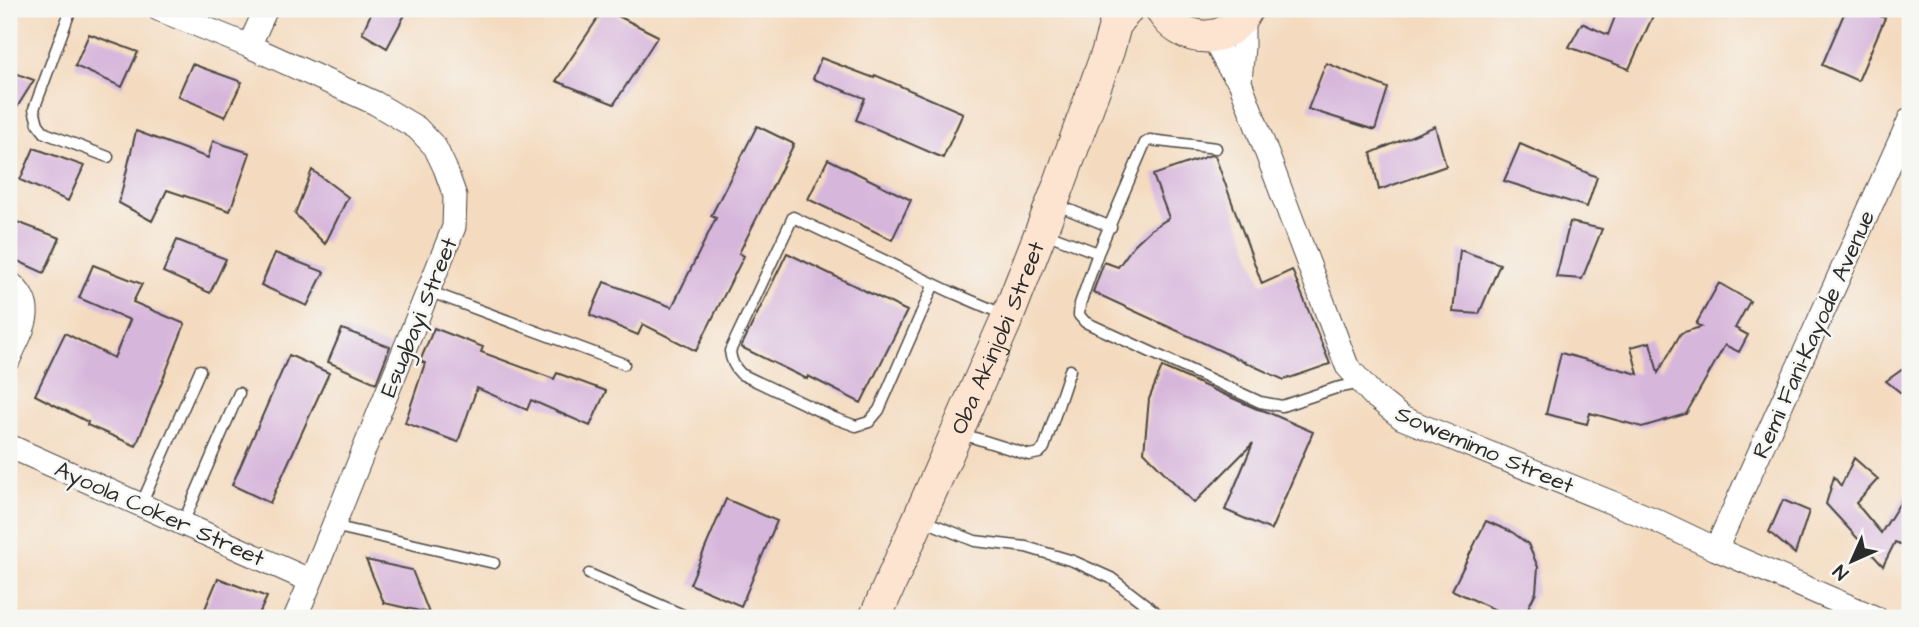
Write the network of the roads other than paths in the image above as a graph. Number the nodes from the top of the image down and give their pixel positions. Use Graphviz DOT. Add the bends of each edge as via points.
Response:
graph roads {
  1 [pos="71,9"];
  2 [pos="158,9"];
  3 [pos="266,9"];
  4 [pos="1127,9"];
  5 [pos="1246,11"];
  6 [pos="1166,16"];
  7 [pos="1212,36"];
  8 [pos="249,46"];
  9 [pos="1108,51"];
  10 [pos="1240,82"];
  11 [pos="1910,119"];
  12 [pos="1216,148"];
  13 [pos="108,157"];
  14 [pos="1047,217"];
  15 [pos="1111,227"];
  16 [pos="1098,253"];
  17 [pos="9,282"];
  18 [pos="934,284"];
  19 [pos="428,291"];
  20 [pos="1008,316"];
  21 [pos="9,359"];
  22 [pos="624,363"];
  23 [pos="200,370"];
  24 [pos="1070,370"];
  25 [pos="1362,383"];
  26 [pos="239,393"];
  27 [pos="957,433"];
  28 [pos="9,446"];
  29 [pos="141,505"];
  30 [pos="918,519"];
  31 [pos="183,523"];
  32 [pos="333,527"];
  33 [pos="1716,550"];
  34 [pos="494,563"];
  35 [pos="589,574"];
  36 [pos="312,580"];
  37 [pos="295,618"];
  38 [pos="690,618"];
  39 [pos="875,618"];
  40 [pos="1163,618"];
  41 [pos="1876,618"];
  1 -- 13 [label="lane" via="34,109 45,133"];
  2 -- 8 [label="street, Esugbayi Street"];
  3 -- 8 [label="street"];
  4 -- 9 [label="street, Oba Akinjobi Street" via="1115,25"];
  5 -- 7 [label="street" via="1236,24"];
  5 -- 10 [label="street, Sowemimo Street"];
  6 -- 7 [label="street" via="1183,32"];
  6 -- 9 [label="street" via="1121,35"];
  7 -- 10 [label="street, Sowemimo Street"];
  8 -- 19 [label="street, Esugbayi Street" via="375,103 417,128 435,146 455,196 454,227"];
  9 -- 14 [label="street, Oba Akinjobi Street"];
  10 -- 25 [label="street, Sowemimo Street" via="1347,366"];
  11 -- 33 [label="street, Remi Fani-Kayode Avenue"];
  12 -- 15 [label="lane" via="1145,143"];
  14 -- 15 [label="lane"];
  14 -- 16 [label="lane"];
  14 -- 20 [label="street, Oba Akinjobi Street"];
  15 -- 16 [label="lane"];
  16 -- 25 [label="lane" via="1080,304 1079,315 1085,322 1273,406"];
  17 -- 21 [label="street" via="25,300 26,320"];
  18 -- 18 [label="lane" via="793,218 730,351 734,368 834,418 856,426 869,422 879,411"];
  18 -- 20 [label="lane"];
  19 -- 22 [label="lane"];
  19 -- 32 [label="street, Esugbayi Street"];
  20 -- 27 [label="street, Oba Akinjobi Street"];
  23 -- 29 [label="lane"];
  24 -- 27 [label="lane" via="1040,453 1029,455"];
  25 -- 33 [label="street, Sowemimo Street" via="1402,418 1655,520"];
  26 -- 31 [label="lane"];
  27 -- 30 [label="street, Oba Akinjobi Street"];
  28 -- 29 [label="street, Ayoola Coker Street"];
  29 -- 31 [label="street, Ayoola Coker Street"];
  30 -- 39 [label="street, Oba Akinjobi Street"];
  30 -- 40 [label="lane" via="975,541 1026,547 1073,561 1111,578"];
  31 -- 36 [label="street, Ayoola Coker Street"];
  32 -- 34 [label="lane"];
  32 -- 36 [label="street, Esugbayi Street"];
  33 -- 41 [label="street, Sowemimo Street"];
  35 -- 38 [label="lane"];
  36 -- 37 [label="street, Esugbayi Street"];
}
